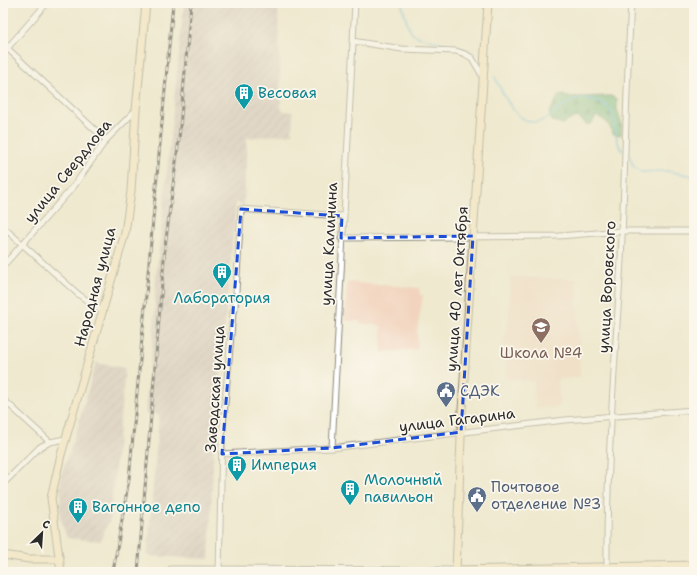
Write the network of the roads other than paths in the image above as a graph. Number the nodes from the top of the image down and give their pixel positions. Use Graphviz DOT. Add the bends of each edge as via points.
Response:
graph roads {
  1 [pos="47,3"];
  2 [pos="146,3"];
  3 [pos="355,3"];
  4 [pos="488,3"];
  5 [pos="631,3"];
  6 [pos="352,41"];
  7 [pos="7,48"];
  8 [pos="3,53"];
  9 [pos="484,79"];
  10 [pos="136,110"];
  11 [pos="106,140"];
  12 [pos="342,216"];
  13 [pos="3,227"];
  14 [pos="622,231"];
  15 [pos="694,231"];
  16 [pos="473,236"];
  17 [pos="341,238"];
  18 [pos="23,244"];
  19 [pos="3,266"];
  20 [pos="103,312"];
  21 [pos="3,399"];
  22 [pos="694,410"];
  23 [pos="611,415"];
  24 [pos="461,432"];
  25 [pos="65,440"];
  26 [pos="50,442"];
  27 [pos="332,448"];
  28 [pos="222,454"];
  29 [pos="3,484"];
  30 [pos="3,555"];
  31 [pos="60,559"];
  32 [pos="694,565"];
  33 [pos="171,569"];
  34 [pos="607,569"];
  35 [pos="219,571"];
  36 [pos="315,571"];
  37 [pos="456,571"];
  38 [pos="61,572"];
  1 -- 7 [label="street"];
  2 -- 10 [label="street, Народная улица"];
  3 -- 6 [label="street, улица Калинина"];
  4 -- 9 [label="street, улица 40 лет Октября"];
  5 -- 14 [label="street, улица Воровского"];
  6 -- 9 [label="street" via="402,49 456,51 465,54 477,64"];
  6 -- 12 [label="street, улица Калинина"];
  7 -- 8 [label="street"];
  7 -- 11 [label="street"];
  9 -- 16 [label="street, улица 40 лет Октября"];
  10 -- 11 [label="street, улица Свердлова"];
  10 -- 20 [label="street, Народная улица" via="131,191 125,233"];
  11 -- 18 [label="street, улица Свердлова" via="87,169"];
  12 -- 17 [label="street, улица Калинина"];
  12 -- 28 [label="street, Заводская улица" via="241,209 236,308 233,312"];
  13 -- 18 [label="street"];
  14 -- 15 [label="street"];
  14 -- 16 [label="street" via="559,236"];
  14 -- 23 [label="street, улица Воровского"];
  16 -- 17 [label="street"];
  16 -- 24 [label="street, улица 40 лет Октября"];
  17 -- 27 [label="street, улица Калинина"];
  18 -- 19 [label="street, улица Свердлова"];
  18 -- 20 [label="street" via="78,294"];
  20 -- 25 [label="street, Народная улица"];
  21 -- 26 [label="street"];
  22 -- 23 [label="street, улица Гагарина"];
  23 -- 24 [label="street, улица Гагарина"];
  23 -- 34 [label="street, улица Воровского"];
  24 -- 27 [label="street, улица Гагарина"];
  24 -- 37 [label="street, улица 40 лет Октября"];
  25 -- 26 [label="street"];
  25 -- 31 [label="street, Народная улица" via="51,498"];
  26 -- 29 [label="street" via="40,447"];
  27 -- 28 [label="street, улица Гагарина"];
  28 -- 35 [label="street, Заводская улица"];
  30 -- 31 [label="street" via="29,559"];
  31 -- 38 [label="street, Народная улица"];
  32 -- 34 [label="street"];
  33 -- 35 [label="street"];
  34 -- 37 [label="street"];
  35 -- 36 [label="street"];
  36 -- 37 [label="street"];
}
